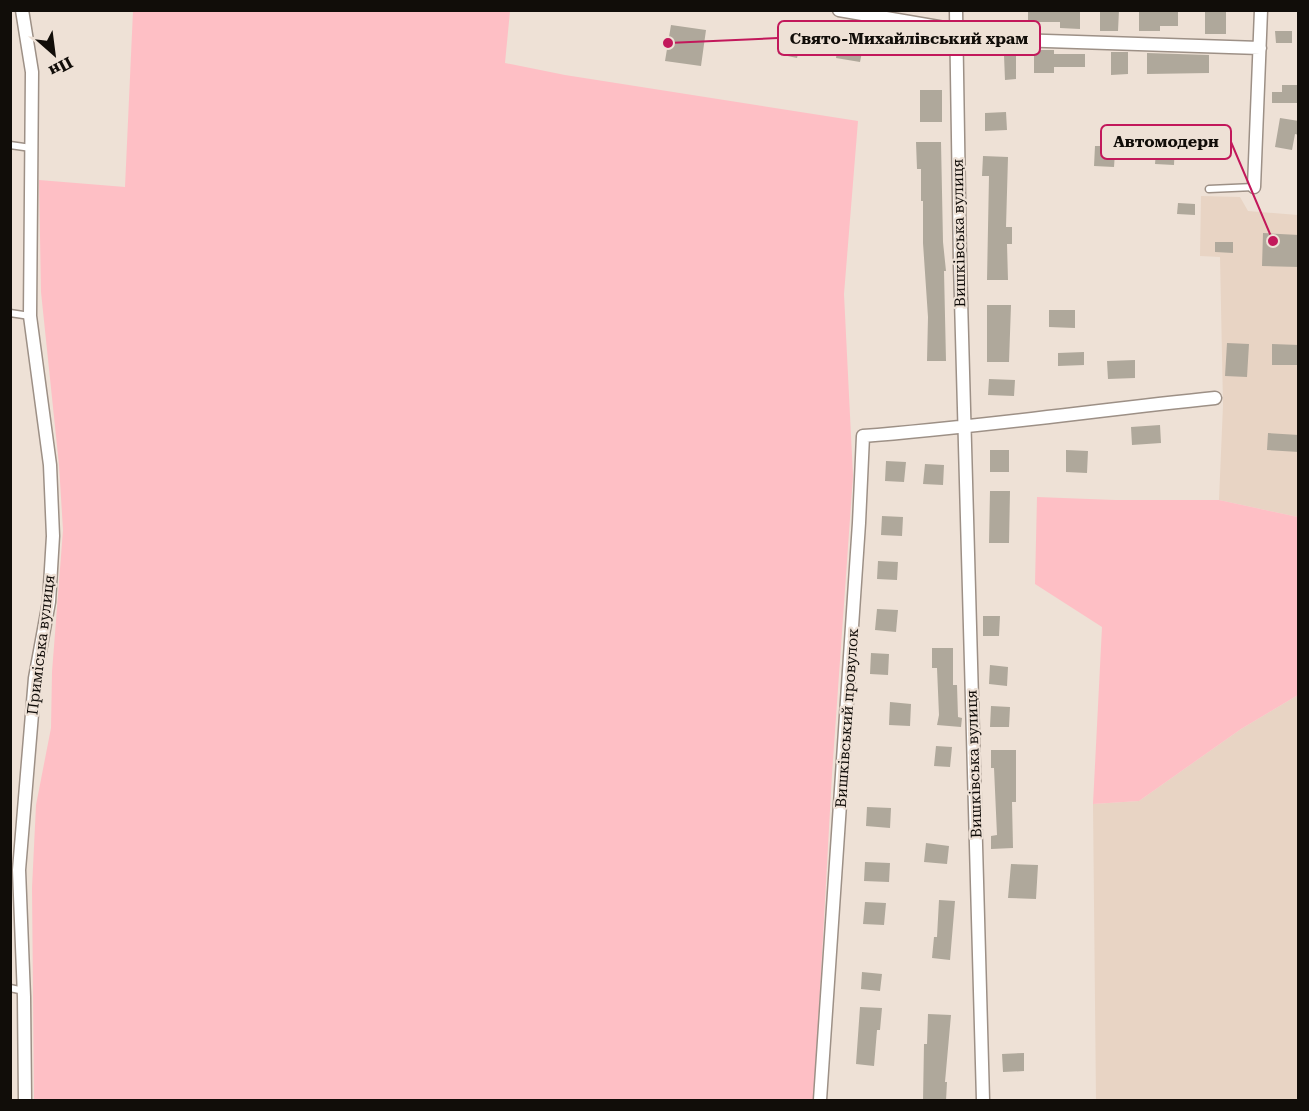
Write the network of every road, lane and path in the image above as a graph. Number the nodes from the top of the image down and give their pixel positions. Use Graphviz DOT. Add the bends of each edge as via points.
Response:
graph roads {
  1 [pos="22,10"];
  2 [pos="839,10"];
  3 [pos="956,10"];
  4 [pos="1261,10"];
  5 [pos="956,34"];
  6 [pos="1260,48"];
  7 [pos="10,146"];
  8 [pos="32,148"];
  9 [pos="1254,187"];
  10 [pos="1209,189"];
  11 [pos="10,313"];
  12 [pos="30,316"];
  13 [pos="1215,398"];
  14 [pos="964,428"];
  15 [pos="10,988"];
  16 [pos="24,991"];
  17 [pos="25,1101"];
  18 [pos="820,1101"];
  19 [pos="983,1101"];
  1 -- 8 [label="street, Приміська вулиця" via="32,72"];
  2 -- 5 [label="street"];
  3 -- 5 [label="street, Вишківська вулиця"];
  4 -- 6 [label="street"];
  5 -- 6 [label="street"];
  5 -- 14 [label="street, Вишківська вулиця"];
  6 -- 9 [label="street"];
  7 -- 8 [label="lane"];
  8 -- 12 [label="street, Приміська вулиця"];
  9 -- 10 [label="lane"];
  11 -- 12 [label="lane"];
  12 -- 16 [label="street, Приміська вулиця" via="50,465 53,536 49,602 35,678 20,870"];
  13 -- 14 [label="street"];
  14 -- 18 [label="street, Вишківський провулок" via="862,436"];
  14 -- 19 [label="street, Вишківська вулиця"];
  15 -- 16 [label="lane"];
  16 -- 17 [label="street, Приміська вулиця"];
}
